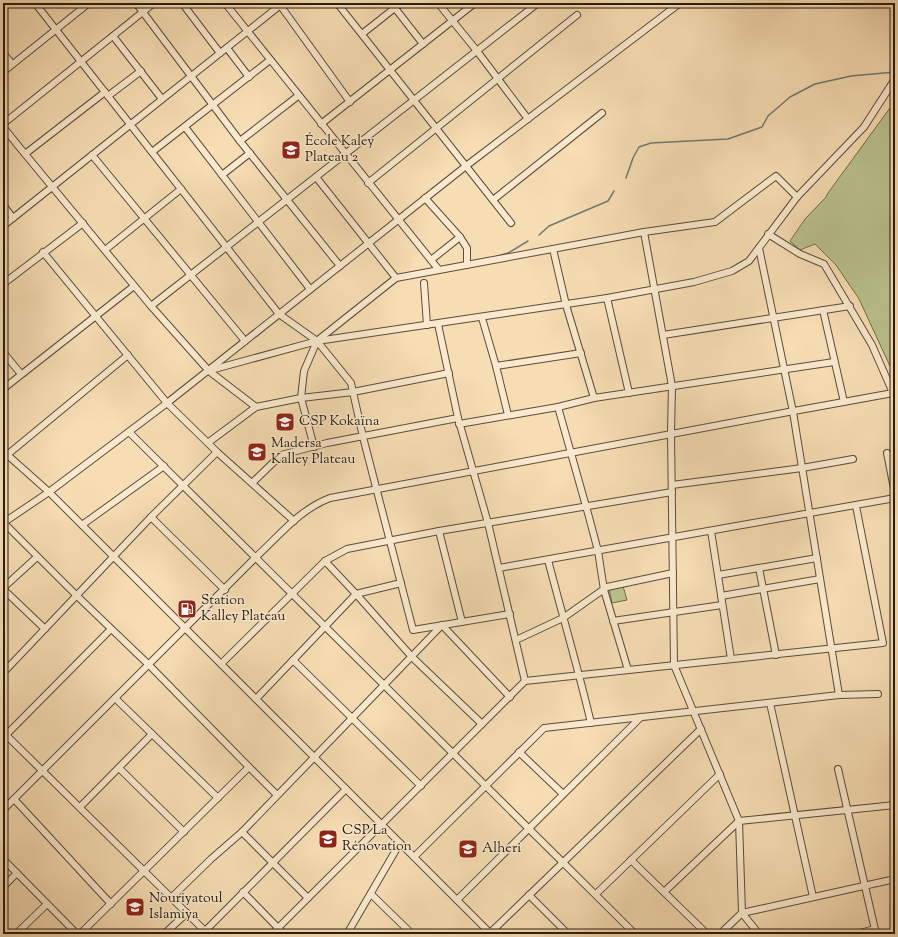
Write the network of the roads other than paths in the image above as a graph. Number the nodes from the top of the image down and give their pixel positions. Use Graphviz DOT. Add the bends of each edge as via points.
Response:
graph roads {
  1 [pos="35,3"];
  2 [pos="89,3"];
  3 [pos="136,3"];
  4 [pos="154,3"];
  5 [pos="182,3"];
  6 [pos="225,3"];
  7 [pos="401,3"];
  8 [pos="438,3"];
  9 [pos="475,3"];
  10 [pos="538,3"];
  11 [pos="680,3"];
  12 [pos="281,4"];
  13 [pos="340,4"];
  14 [pos="393,5"];
  15 [pos="143,12"];
  16 [pos="577,15"];
  17 [pos="453,21"];
  18 [pos="56,30"];
  19 [pos="247,31"];
  20 [pos="362,34"];
  21 [pos="113,36"];
  22 [pos="423,44"];
  23 [pos="227,48"];
  24 [pos="477,51"];
  25 [pos="3,53"];
  26 [pos="220,53"];
  27 [pos="270,60"];
  28 [pos="81,62"];
  29 [pos="12,64"];
  30 [pos="390,70"];
  31 [pos="3,72"];
  32 [pos="141,72"];
  33 [pos="192,76"];
  34 [pos="249,77"];
  35 [pos="497,78"];
  36 [pos="895,79"];
  37 [pos="106,94"];
  38 [pos="298,96"];
  39 [pos="162,99"];
  40 [pos="414,100"];
  41 [pos="350,102"];
  42 [pos="214,105"];
  43 [pos="602,113"];
  44 [pos="528,119"];
  45 [pos="3,124"];
  46 [pos="130,124"];
  47 [pos="321,124"];
  48 [pos="3,127"];
  49 [pos="185,127"];
  50 [pos="436,128"];
  51 [pos="240,141"];
  52 [pos="152,152"];
  53 [pos="250,153"];
  54 [pos="25,154"];
  55 [pos="345,154"];
  56 [pos="92,155"];
  57 [pos="466,166"];
  58 [pos="222,176"];
  59 [pos="316,177"];
  60 [pos="368,183"];
  61 [pos="52,187"];
  62 [pos="181,189"];
  63 [pos="797,197"];
  64 [pos="425,198"];
  65 [pos="286,200"];
  66 [pos="493,200"];
  67 [pos="3,205"];
  68 [pos="13,218"];
  69 [pos="144,218"];
  70 [pos="398,220"];
  71 [pos="259,222"];
  72 [pos="83,223"];
  73 [pos="511,223"];
  74 [pos="3,226"];
  75 [pos="644,232"];
  76 [pos="768,234"];
  77 [pos="460,237"];
  78 [pos="368,242"];
  79 [pos="227,247"];
  80 [pos="759,248"];
  81 [pos="553,249"];
  82 [pos="105,250"];
  83 [pos="43,252"];
  84 [pos="431,260"];
  85 [pos="467,265"];
  86 [pos="340,266"];
  87 [pos="439,270"];
  88 [pos="191,275"];
  89 [pos="396,278"];
  90 [pos="424,283"];
  91 [pos="3,284"];
  92 [pos="134,286"];
  93 [pos="310,289"];
  94 [pos="655,290"];
  95 [pos="607,298"];
  96 [pos="566,305"];
  97 [pos="151,306"];
  98 [pos="850,306"];
  99 [pos="823,310"];
  100 [pos="279,314"];
  101 [pos="96,316"];
  102 [pos="482,318"];
  103 [pos="774,318"];
  104 [pos="438,324"];
  105 [pos="427,325"];
  106 [pos="663,335"];
  107 [pos="245,341"];
  108 [pos="317,341"];
  109 [pos="3,352"];
  110 [pos="581,353"];
  111 [pos="128,355"];
  112 [pos="834,362"];
  113 [pos="496,366"];
  114 [pos="784,369"];
  115 [pos="209,371"];
  116 [pos="449,372"];
  117 [pos="21,374"];
  118 [pos="672,386"];
  119 [pos="3,389"];
  120 [pos="352,392"];
  121 [pos="629,393"];
  122 [pos="301,398"];
  123 [pos="594,398"];
  124 [pos="844,402"];
  125 [pos="167,403"];
  126 [pos="558,406"];
  127 [pos="256,407"];
  128 [pos="793,412"];
  129 [pos="508,415"];
  130 [pos="459,421"];
  131 [pos="129,432"];
  132 [pos="671,433"];
  133 [pos="362,437"];
  134 [pos="209,442"];
  135 [pos="314,447"];
  136 [pos="217,452"];
  137 [pos="571,452"];
  138 [pos="4,453"];
  139 [pos="887,453"];
  140 [pos="853,459"];
  141 [pos="164,466"];
  142 [pos="802,468"];
  143 [pos="473,470"];
  144 [pos="252,483"];
  145 [pos="183,486"];
  146 [pos="672,488"];
  147 [pos="377,489"];
  148 [pos="49,492"];
  149 [pos="895,494"];
  150 [pos="895,498"];
  151 [pos="586,506"];
  152 [pos="856,506"];
  153 [pos="810,514"];
  154 [pos="151,517"];
  155 [pos="294,521"];
  156 [pos="3,522"];
  157 [pos="488,523"];
  158 [pos="82,525"];
  159 [pos="439,531"];
  160 [pos="711,531"];
  161 [pos="673,538"];
  162 [pos="390,541"];
  163 [pos="598,551"];
  164 [pos="114,556"];
  165 [pos="37,557"];
  166 [pos="256,557"];
  167 [pos="817,558"];
  168 [pos="548,560"];
  169 [pos="325,561"];
  170 [pos="499,568"];
  171 [pos="759,568"];
  172 [pos="673,573"];
  173 [pos="718,575"];
  174 [pos="820,579"];
  175 [pos="401,583"];
  176 [pos="3,588"];
  177 [pos="763,589"];
  178 [pos="225,590"];
  179 [pos="604,590"];
  180 [pos="292,594"];
  181 [pos="356,594"];
  182 [pos="76,595"];
  183 [pos="721,596"];
  184 [pos="722,605"];
  185 [pos="674,612"];
  186 [pos="510,614"];
  187 [pos="563,618"];
  188 [pos="614,621"];
  189 [pos="462,622"];
  190 [pos="442,625"];
  191 [pos="326,626"];
  192 [pos="186,628"];
  193 [pos="111,629"];
  194 [pos="45,630"];
  195 [pos="516,640"];
  196 [pos="832,649"];
  197 [pos="776,655"];
  198 [pos="412,657"];
  199 [pos="293,660"];
  200 [pos="731,660"];
  201 [pos="221,664"];
  202 [pos="149,665"];
  203 [pos="674,665"];
  204 [pos="628,670"];
  205 [pos="3,673"];
  206 [pos="580,675"];
  207 [pos="526,681"];
  208 [pos="385,685"];
  209 [pos="878,694"];
  210 [pos="839,695"];
  211 [pos="510,697"];
  212 [pos="115,698"];
  213 [pos="256,698"];
  214 [pos="770,703"];
  215 [pos="693,711"];
  216 [pos="641,717"];
  217 [pos="352,718"];
  218 [pos="591,723"];
  219 [pos="482,724"];
  220 [pos="701,729"];
  221 [pos="152,734"];
  222 [pos="4,735"];
  223 [pos="519,752"];
  224 [pos="454,753"];
  225 [pos="314,757"];
  226 [pos="249,767"];
  227 [pos="119,768"];
  228 [pos="838,769"];
  229 [pos="43,770"];
  230 [pos="720,774"];
  231 [pos="486,785"];
  232 [pos="421,786"];
  233 [pos="346,789"];
  234 [pos="563,794"];
  235 [pos="278,795"];
  236 [pos="218,798"];
  237 [pos="14,799"];
  238 [pos="895,804"];
  239 [pos="80,807"];
  240 [pos="3,810"];
  241 [pos="847,810"];
  242 [pos="795,815"];
  243 [pos="739,821"];
  244 [pos="382,825"];
  245 [pos="529,828"];
  246 [pos="184,832"];
  247 [pos="242,832"];
  248 [pos="400,843"];
  249 [pos="414,857"];
  250 [pos="3,859"];
  251 [pos="631,860"];
  252 [pos="272,862"];
  253 [pos="563,862"];
  254 [pos="144,871"];
  255 [pos="17,873"];
  256 [pos="895,878"];
  257 [pos="864,885"];
  258 [pos="3,887"];
  259 [pos="243,892"];
  260 [pos="664,892"];
  261 [pos="371,894"];
  262 [pos="596,894"];
  263 [pos="529,895"];
  264 [pos="813,897"];
  265 [pos="171,898"];
  266 [pos="308,898"];
  267 [pos="457,900"];
  268 [pos="47,904"];
  269 [pos="110,904"];
  270 [pos="187,913"];
  271 [pos="742,913"];
  272 [pos="278,928"];
  273 [pos="207,932"];
  274 [pos="876,932"];
  275 [pos="16,934"];
  276 [pos="77,934"];
  277 [pos="80,934"];
  278 [pos="164,934"];
  279 [pos="272,934"];
  280 [pos="284,934"];
  281 [pos="347,934"];
  282 [pos="412,934"];
  283 [pos="490,934"];
  284 [pos="568,934"];
  285 [pos="635,934"];
  286 [pos="707,934"];
  287 [pos="720,934"];
  288 [pos="759,934"];
  289 [pos="856,934"];
  1 -- 18 [label="street"];
  2 -- 18 [label="street"];
  3 -- 15 [label="street"];
  4 -- 15 [label="street"];
  5 -- 26 [label="street"];
  6 -- 19 [label="street"];
  7 -- 14 [label="street"];
  8 -- 17 [label="street"];
  9 -- 17 [label="street"];
  10 -- 24 [label="street"];
  11 -- 44 [label="street"];
  12 -- 19 [label="street"];
  12 -- 41 [label="street"];
  13 -- 20 [label="street"];
  14 -- 20 [label="street"];
  14 -- 22 [label="street"];
  15 -- 21 [label="street"];
  15 -- 33 [label="street"];
  16 -- 35 [label="street"];
  17 -- 22 [label="street"];
  17 -- 24 [label="street"];
  18 -- 28 [label="street"];
  18 -- 29 [label="street"];
  19 -- 23 [label="street"];
  19 -- 27 [label="street"];
  20 -- 30 [label="street"];
  21 -- 28 [label="street"];
  21 -- 32 [label="street"];
  22 -- 30 [label="street"];
  23 -- 26 [label="street"];
  23 -- 34 [label="street"];
  24 -- 35 [label="street"];
  24 -- 40 [label="street"];
  25 -- 29 [label="street"];
  26 -- 33 [label="street"];
  27 -- 34 [label="street"];
  27 -- 38 [label="street"];
  28 -- 37 [label="street"];
  28 -- 45 [label="street"];
  29 -- 31 [label="street"];
  30 -- 40 [label="street"];
  30 -- 41 [label="street"];
  32 -- 37 [label="street"];
  32 -- 39 [label="street"];
  33 -- 39 [label="street"];
  33 -- 42 [label="street"];
  34 -- 42 [label="street"];
  35 -- 44 [label="street"];
  35 -- 50 [label="street"];
  36 -- 63 [label="street" via="864,127"];
  37 -- 46 [label="street"];
  37 -- 54 [label="street"];
  38 -- 47 [label="street"];
  38 -- 51 [label="street"];
  39 -- 46 [label="street"];
  40 -- 50 [label="street"];
  40 -- 55 [label="street"];
  41 -- 47 [label="street"];
  42 -- 49 [label="street"];
  42 -- 51 [label="street"];
  43 -- 66 [label="street"];
  44 -- 57 [label="street"];
  46 -- 52 [label="street"];
  46 -- 56 [label="street"];
  47 -- 55 [label="street"];
  48 -- 54 [label="street"];
  49 -- 52 [label="street"];
  49 -- 58 [label="street"];
  50 -- 57 [label="street"];
  50 -- 60 [label="street"];
  51 -- 53 [label="street"];
  52 -- 62 [label="street"];
  53 -- 58 [label="street"];
  53 -- 65 [label="street"];
  54 -- 61 [label="street"];
  55 -- 59 [label="street"];
  55 -- 60 [label="street"];
  56 -- 61 [label="street"];
  56 -- 69 [label="street"];
  57 -- 64 [label="street"];
  57 -- 66 [label="street"];
  58 -- 71 [label="street"];
  59 -- 65 [label="street"];
  59 -- 78 [label="street"];
  60 -- 70 [label="street"];
  61 -- 68 [label="street"];
  61 -- 72 [label="street"];
  62 -- 69 [label="street"];
  62 -- 79 [label="street"];
  63 -- 75 [label="street" via="776,176 715,222"];
  63 -- 76 [label="street"];
  64 -- 70 [label="street"];
  64 -- 77 [label="street"];
  65 -- 71 [label="street"];
  65 -- 86 [label="street"];
  66 -- 73 [label="street"];
  67 -- 68 [label="street"];
  68 -- 74 [label="street"];
  69 -- 82 [label="street"];
  69 -- 88 [label="street"];
  70 -- 78 [label="street"];
  70 -- 84 [label="street"];
  71 -- 79 [label="street"];
  71 -- 93 [label="street"];
  72 -- 82 [label="street"];
  72 -- 83 [label="street"];
  75 -- 81 [label="street"];
  75 -- 94 [label="street"];
  76 -- 80 [label="street"];
  76 -- 98 [label="street" via="800,254 824,264"];
  77 -- 84 [label="street"];
  77 -- 85 [label="street" via="467,248"];
  78 -- 86 [label="street"];
  78 -- 89 [label="street"];
  79 -- 88 [label="street"];
  79 -- 100 [label="street"];
  80 -- 94 [label="street" via="749,260 732,271 709,279"];
  80 -- 103 [label="street"];
  81 -- 85 [label="street"];
  81 -- 96 [label="street"];
  82 -- 92 [label="street"];
  83 -- 91 [label="street"];
  83 -- 101 [label="street"];
  84 -- 87 [label="street"];
  85 -- 87 [label="street"];
  86 -- 93 [label="street"];
  87 -- 89 [label="street"];
  88 -- 97 [label="street"];
  88 -- 107 [label="street"];
  89 -- 108 [label="street"];
  90 -- 105 [label="street"];
  92 -- 97 [label="street"];
  92 -- 101 [label="street"];
  93 -- 100 [label="street"];
  94 -- 95 [label="street"];
  94 -- 106 [label="street"];
  95 -- 96 [label="street"];
  95 -- 121 [label="street"];
  96 -- 102 [label="street"];
  96 -- 110 [label="street"];
  97 -- 115 [label="street"];
  98 -- 99 [label="street"];
  98 -- 124 [label="street" via="872,345 893,394"];
  99 -- 103 [label="street"];
  99 -- 112 [label="street"];
  100 -- 107 [label="street"];
  100 -- 108 [label="street"];
  101 -- 111 [label="street"];
  101 -- 117 [label="street"];
  102 -- 104 [label="street"];
  102 -- 113 [label="street"];
  103 -- 106 [label="street"];
  103 -- 114 [label="street"];
  104 -- 105 [label="street"];
  104 -- 116 [label="street"];
  105 -- 108 [label="street"];
  106 -- 118 [label="street"];
  107 -- 115 [label="street"];
  108 -- 115 [label="street"];
  108 -- 120 [label="street" via="351,383"];
  108 -- 122 [label="street" via="304,371"];
  109 -- 117 [label="street"];
  110 -- 113 [label="street"];
  110 -- 123 [label="street"];
  111 -- 125 [label="street"];
  111 -- 138 [label="street"];
  112 -- 114 [label="street"];
  112 -- 124 [label="street"];
  113 -- 129 [label="street"];
  114 -- 118 [label="street"];
  114 -- 128 [label="street"];
  115 -- 125 [label="street"];
  115 -- 127 [label="street"];
  116 -- 120 [label="street"];
  116 -- 130 [label="street"];
  117 -- 119 [label="street"];
  118 -- 121 [label="street"];
  118 -- 132 [label="street"];
  120 -- 122 [label="street"];
  120 -- 133 [label="street"];
  121 -- 123 [label="street"];
  122 -- 127 [label="street"];
  122 -- 135 [label="street"];
  123 -- 126 [label="street"];
  124 -- 128 [label="street"];
  125 -- 131 [label="street"];
  125 -- 134 [label="street"];
  126 -- 129 [label="street"];
  126 -- 137 [label="street"];
  127 -- 134 [label="street"];
  128 -- 132 [label="street"];
  128 -- 142 [label="street"];
  129 -- 130 [label="street"];
  130 -- 133 [label="street"];
  130 -- 143 [label="street"];
  131 -- 141 [label="street"];
  131 -- 148 [label="street"];
  132 -- 137 [label="street"];
  132 -- 146 [label="street"];
  133 -- 135 [label="street"];
  133 -- 147 [label="street"];
  134 -- 136 [label="street"];
  135 -- 144 [label="street" via="281,455"];
  136 -- 144 [label="street"];
  136 -- 145 [label="street"];
  137 -- 143 [label="street"];
  137 -- 151 [label="street"];
  138 -- 148 [label="street"];
  139 -- 149 [label="street"];
  140 -- 142 [label="street"];
  141 -- 145 [label="street"];
  141 -- 158 [label="street"];
  142 -- 146 [label="street"];
  142 -- 153 [label="street"];
  143 -- 147 [label="street"];
  143 -- 157 [label="street"];
  144 -- 155 [label="street"];
  145 -- 154 [label="street"];
  145 -- 166 [label="street"];
  146 -- 151 [label="street"];
  146 -- 161 [label="street"];
  147 -- 155 [label="street" via="330,498 311,506"];
  147 -- 162 [label="street"];
  148 -- 156 [label="street"];
  148 -- 158 [label="street"];
  150 -- 152 [label="street"];
  151 -- 157 [label="street"];
  151 -- 163 [label="street"];
  152 -- 153 [label="street"];
  152 -- 196 [label="street" via="883,644"];
  153 -- 160 [label="street"];
  153 -- 167 [label="street"];
  154 -- 164 [label="street"];
  154 -- 178 [label="street"];
  155 -- 166 [label="street"];
  156 -- 165 [label="street"];
  157 -- 159 [label="street"];
  157 -- 170 [label="street"];
  158 -- 164 [label="street"];
  159 -- 162 [label="street"];
  159 -- 189 [label="street"];
  160 -- 161 [label="street"];
  160 -- 173 [label="street"];
  161 -- 163 [label="street"];
  161 -- 172 [label="street"];
  162 -- 169 [label="street" via="347,549"];
  162 -- 175 [label="street"];
  163 -- 168 [label="street"];
  163 -- 179 [label="street"];
  164 -- 182 [label="street"];
  164 -- 192 [label="street"];
  165 -- 176 [label="street"];
  165 -- 182 [label="street"];
  166 -- 178 [label="street"];
  166 -- 180 [label="street"];
  167 -- 171 [label="street"];
  167 -- 174 [label="street"];
  168 -- 170 [label="street"];
  168 -- 187 [label="street"];
  169 -- 180 [label="street"];
  169 -- 181 [label="street"];
  170 -- 186 [label="street"];
  171 -- 173 [label="street"];
  171 -- 177 [label="street"];
  172 -- 179 [label="street"];
  172 -- 185 [label="street"];
  173 -- 183 [label="street"];
  174 -- 177 [label="street"];
  174 -- 196 [label="street"];
  175 -- 181 [label="street"];
  175 -- 190 [label="street" via="413,630"];
  176 -- 194 [label="street"];
  177 -- 183 [label="street"];
  177 -- 197 [label="street"];
  178 -- 192 [label="street"];
  179 -- 187 [label="street"];
  179 -- 188 [label="street"];
  180 -- 191 [label="street"];
  180 -- 201 [label="street"];
  181 -- 191 [label="street"];
  181 -- 198 [label="street"];
  182 -- 193 [label="street"];
  182 -- 194 [label="street"];
  183 -- 184 [label="street"];
  184 -- 185 [label="street"];
  184 -- 200 [label="street"];
  185 -- 188 [label="street"];
  185 -- 203 [label="street"];
  186 -- 189 [label="street"];
  186 -- 195 [label="street"];
  187 -- 195 [label="street"];
  187 -- 206 [label="street"];
  188 -- 204 [label="street"];
  189 -- 190 [label="street"];
  190 -- 198 [label="street"];
  190 -- 211 [label="street"];
  191 -- 199 [label="street"];
  191 -- 208 [label="street"];
  192 -- 201 [label="street"];
  192 -- 202 [label="street"];
  193 -- 202 [label="street"];
  193 -- 222 [label="street"];
  194 -- 205 [label="street"];
  195 -- 207 [label="street"];
  196 -- 197 [label="street"];
  196 -- 210 [label="street"];
  197 -- 200 [label="street"];
  198 -- 208 [label="street"];
  198 -- 219 [label="street"];
  199 -- 213 [label="street"];
  199 -- 217 [label="street"];
  200 -- 203 [label="street"];
  201 -- 213 [label="street"];
  202 -- 212 [label="street"];
  202 -- 226 [label="street"];
  203 -- 204 [label="street"];
  203 -- 215 [label="street"];
  204 -- 206 [label="street"];
  206 -- 207 [label="street"];
  206 -- 218 [label="street"];
  207 -- 211 [label="street"];
  208 -- 217 [label="street"];
  208 -- 224 [label="street"];
  209 -- 210 [label="street"];
  210 -- 214 [label="street"];
  211 -- 219 [label="street"];
  212 -- 221 [label="street"];
  212 -- 229 [label="street"];
  213 -- 225 [label="street"];
  214 -- 215 [label="street"];
  214 -- 242 [label="street"];
  215 -- 216 [label="street"];
  215 -- 220 [label="street"];
  216 -- 218 [label="street"];
  216 -- 234 [label="street"];
  217 -- 225 [label="street"];
  217 -- 232 [label="street"];
  218 -- 223 [label="street" via="544,728"];
  219 -- 224 [label="street"];
  220 -- 230 [label="street"];
  220 -- 253 [label="street"];
  221 -- 227 [label="street"];
  221 -- 236 [label="street"];
  222 -- 229 [label="street"];
  223 -- 231 [label="street"];
  223 -- 234 [label="street"];
  224 -- 231 [label="street"];
  224 -- 232 [label="street"];
  225 -- 233 [label="street"];
  225 -- 235 [label="street"];
  226 -- 235 [label="street"];
  226 -- 236 [label="street"];
  227 -- 239 [label="street"];
  227 -- 246 [label="street"];
  228 -- 241 [label="street"];
  229 -- 237 [label="street"];
  229 -- 239 [label="street"];
  230 -- 243 [label="street"];
  230 -- 251 [label="street"];
  231 -- 245 [label="street"];
  231 -- 249 [label="street"];
  232 -- 244 [label="street"];
  233 -- 244 [label="street"];
  233 -- 252 [label="street"];
  234 -- 245 [label="street"];
  235 -- 247 [label="street"];
  236 -- 246 [label="street"];
  237 -- 240 [label="street"];
  237 -- 269 [label="street"];
  238 -- 241 [label="street"];
  239 -- 254 [label="street"];
  241 -- 242 [label="street"];
  241 -- 257 [label="street"];
  242 -- 243 [label="street"];
  242 -- 264 [label="street"];
  243 -- 260 [label="street"];
  243 -- 271 [label="street"];
  244 -- 248 [label="street"];
  244 -- 266 [label="street"];
  245 -- 253 [label="street"];
  245 -- 267 [label="street"];
  246 -- 254 [label="street"];
  247 -- 252 [label="street"];
  247 -- 265 [label="street"];
  248 -- 249 [label="street"];
  248 -- 261 [label="street"];
  249 -- 267 [label="street"];
  250 -- 255 [label="street"];
  251 -- 260 [label="street"];
  251 -- 262 [label="street"];
  252 -- 259 [label="street"];
  252 -- 266 [label="street"];
  253 -- 262 [label="street"];
  253 -- 263 [label="street"];
  254 -- 265 [label="street"];
  254 -- 269 [label="street"];
  255 -- 258 [label="street"];
  255 -- 268 [label="street"];
  256 -- 257 [label="street"];
  257 -- 264 [label="street"];
  257 -- 274 [label="street"];
  259 -- 272 [label="street"];
  259 -- 273 [label="street"];
  260 -- 286 [label="street"];
  261 -- 281 [label="street"];
  261 -- 282 [label="street"];
  262 -- 285 [label="street"];
  263 -- 283 [label="street"];
  263 -- 284 [label="street"];
  264 -- 271 [label="street"];
  265 -- 270 [label="street"];
  266 -- 272 [label="street"];
  267 -- 283 [label="street"];
  268 -- 275 [label="street"];
  268 -- 276 [label="street"];
  269 -- 277 [label="street"];
  270 -- 273 [label="street"];
  270 -- 278 [label="street"];
  271 -- 287 [label="street"];
  271 -- 288 [label="street"];
  272 -- 279 [label="street"];
  272 -- 280 [label="street"];
  274 -- 289 [label="street"];
}
